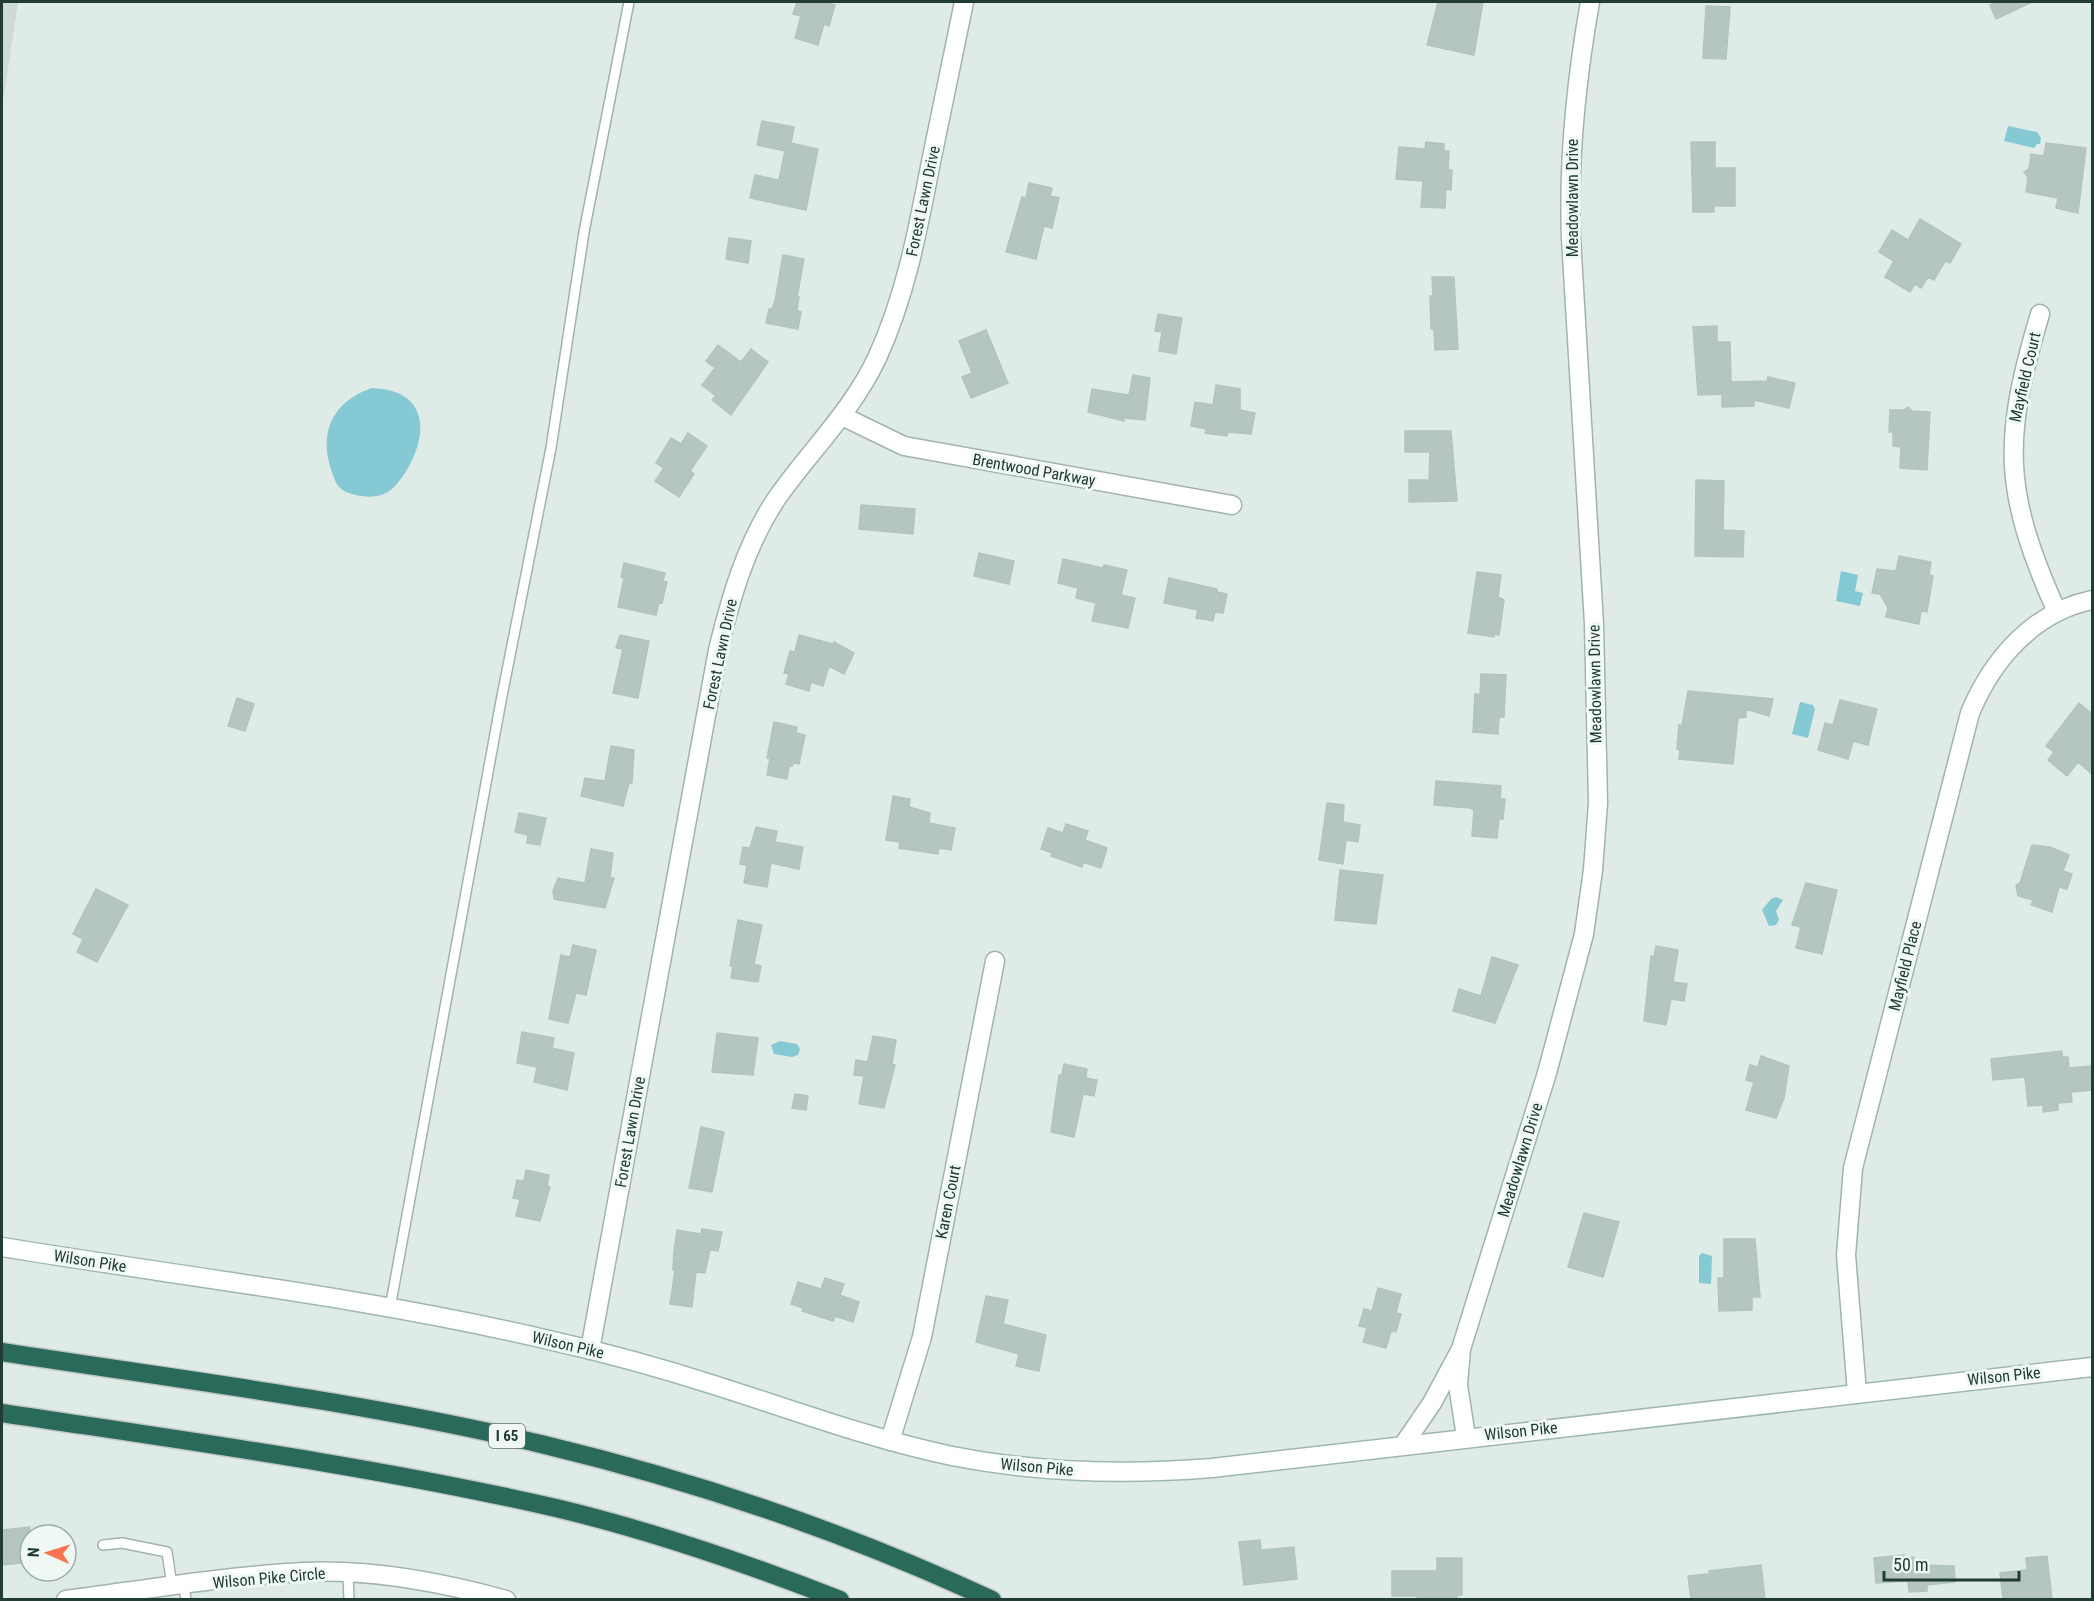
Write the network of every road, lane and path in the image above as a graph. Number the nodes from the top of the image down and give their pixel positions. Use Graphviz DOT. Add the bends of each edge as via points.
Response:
graph roads {
  1 [pos="629,2"];
  2 [pos="964,2"];
  3 [pos="1590,2"];
  4 [pos="2040,314"];
  5 [pos="842,416"];
  6 [pos="1232,505"];
  7 [pos="2092,600"];
  8 [pos="2057,612"];
  9 [pos="995,961"];
  10 [pos="2,1247"];
  11 [pos="390,1308"];
  12 [pos="1461,1349"];
  13 [pos="590,1350"];
  14 [pos="2,1352"];
  15 [pos="2092,1367"];
  16 [pos="1857,1393"];
  17 [pos="2,1413"];
  18 [pos="1466,1437"];
  19 [pos="890,1441"];
  20 [pos="1404,1444"];
  21 [pos="103,1545"];
  22 [pos="348,1573"];
  23 [pos="181,1591"];
  24 [pos="153,1594"];
  25 [pos="66,1599"];
  26 [pos="349,1599"];
  27 [pos="506,1599"];
  28 [pos="840,1599"];
  29 [pos="992,1599"];
  1 -- 11 [label="lane" via="584,232 551,448"];
  2 -- 5 [label="street, Forest Lawn Drive" via="904,290 876,359"];
  3 -- 12 [label="street, Meadowlawn Drive" via="1574,106 1570,195 1594,624 1598,803 1593,870 1584,934 1547,1073"];
  4 -- 8 [label="street, Mayfield Court" via="2019,390 2013,477 2025,536"];
  5 -- 6 [label="street, Brentwood Parkway" via="904,446"];
  5 -- 13 [label="street, Forest Lawn Drive" via="788,483 758,530 724,628"];
  7 -- 8 [label="street, Mayfield Place"];
  8 -- 16 [label="street, Mayfield Place" via="2008,650 1985,681 1970,713 1868,1108 1853,1168 1846,1246"];
  9 -- 19 [label="street, Karen Court" via="922,1337"];
  10 -- 11 [label="street, Wilson Pike"];
  11 -- 13 [label="street, Wilson Pike"];
  12 -- 18 [label="street, Meadowlawn Drive" via="1458,1385"];
  12 -- 20 [label="street, Meadowlawn Drive"];
  13 -- 19 [label="street, Wilson Pike"];
  14 -- 29 [label="highway, I 65" via="352,1407 542,1444 668,1477 791,1517"];
  15 -- 16 [label="street, Wilson Pike"];
  16 -- 18 [label="street, Wilson Pike"];
  17 -- 28 [label="highway" via="355,1468 525,1502 684,1544"];
  18 -- 20 [label="street, Wilson Pike"];
  19 -- 20 [label="street, Wilson Pike" via="1000,1464 1136,1472 1212,1468"];
  21 -- 23 [label="lane" via="122,1543 166,1552"];
  22 -- 23 [label="street, Wilson Pike Circle" via="303,1572"];
  22 -- 26 [label="lane"];
  22 -- 27 [label="street, Wilson Pike Circle" via="415,1580"];
  23 -- 24 [label="street, Wilson Pike Circle"];
  24 -- 25 [label="street, Wilson Pike Circle"];
}
